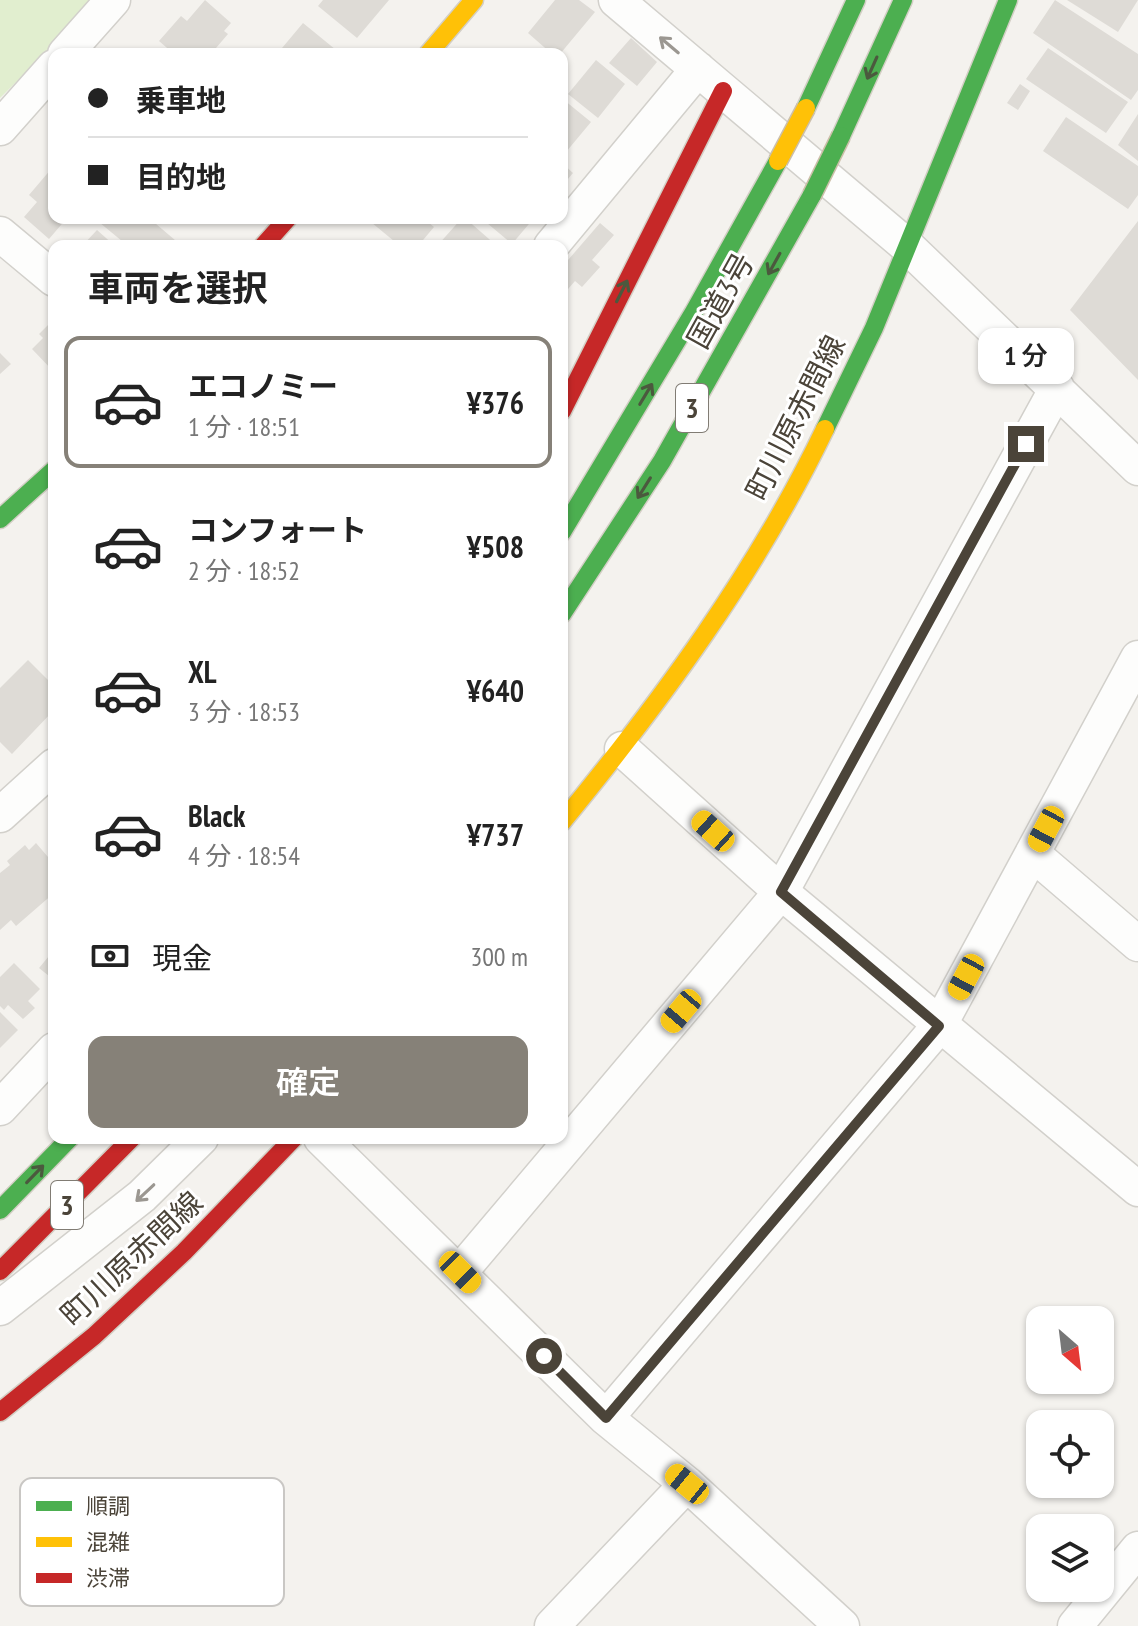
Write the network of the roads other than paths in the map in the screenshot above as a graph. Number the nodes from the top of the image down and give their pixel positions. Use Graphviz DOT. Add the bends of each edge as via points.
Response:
graph roads {
  1 [pos="113,0"];
  2 [pos="474,0"];
  3 [pos="616,0"];
  4 [pos="856,0"];
  5 [pos="903,0"];
  6 [pos="1008,0"];
  7 [pos="70,48"];
  8 [pos="433,48"];
  9 [pos="48,74"];
  10 [pos="710,80"];
  11 [pos="0,128"];
  12 [pos="283,224"];
  13 [pos="0,234"];
  14 [pos="268,240"];
  15 [pos="557,240"];
  16 [pos="907,246"];
  17 [pos="48,274"];
  18 [pos="1057,388"];
  19 [pos="568,398"];
  20 [pos="1138,468"];
  21 [pos="48,475"];
  22 [pos="0,519"];
  23 [pos="568,522"];
  24 [pos="568,605"];
  25 [pos="1133,679"];
  26 [pos="622,749"];
  27 [pos="48,771"];
  28 [pos="0,815"];
  29 [pos="568,815"];
  30 [pos="1033,854"];
  31 [pos="781,892"];
  32 [pos="1138,944"];
  33 [pos="939,1026"];
  34 [pos="48,1056"];
  35 [pos="0,1108"];
  36 [pos="64,1144"];
  37 [pos="126,1144"];
  38 [pos="195,1144"];
  39 [pos="288,1144"];
  40 [pos="327,1144"];
  41 [pos="1138,1189"];
  42 [pos="0,1210"];
  43 [pos="0,1271"];
  44 [pos="460,1272"];
  45 [pos="0,1308"];
  46 [pos="0,1412"];
  47 [pos="606,1418"];
  48 [pos="687,1484"];
  49 [pos="1138,1549"];
  50 [pos="552,1626"];
  51 [pos="842,1626"];
  52 [pos="1075,1626"];
  1 -- 7 [label="street"];
  2 -- 8 [label="main road"];
  10 -- 3 [label="street, one-way"];
  23 -- 4 [label="main road, 国道3号 / 3, one-way, bridge" via="778,161"];
  5 -- 24 [label="main road, 国道3号 / 3, one-way, bridge" via="812,195 733,340"];
  6 -- 16 [label="main road, 町川原赤間線"];
  9 -- 11 [label="street"];
  10 -- 15 [label="street"];
  10 -- 16 [label="street"];
  19 -- 10 [label="main road, one-way"];
  12 -- 14 [label="main road"];
  13 -- 17 [label="street"];
  16 -- 18 [label="street"];
  16 -- 26 [label="main road, 町川原赤間線" via="802,477 721,611"];
  18 -- 20 [label="street"];
  18 -- 31 [label="street"];
  21 -- 22 [label="main road"];
  25 -- 30 [label="street"];
  26 -- 29 [label="main road, 町川原赤間線"];
  26 -- 31 [label="street"];
  27 -- 28 [label="street"];
  30 -- 32 [label="street"];
  30 -- 33 [label="street"];
  31 -- 33 [label="street"];
  31 -- 44 [label="street"];
  33 -- 41 [label="street"];
  33 -- 47 [label="street"];
  34 -- 35 [label="street"];
  42 -- 36 [label="main road, 3, one-way"];
  37 -- 43 [label="main road, 3"];
  38 -- 45 [label="street, one-way" via="142,1196"];
  39 -- 46 [label="main road, 町川原赤間線" via="94,1336"];
  40 -- 44 [label="street"];
  44 -- 47 [label="street"];
  47 -- 48 [label="street"];
  48 -- 50 [label="street"];
  48 -- 51 [label="street"];
  49 -- 52 [label="street"];
}
